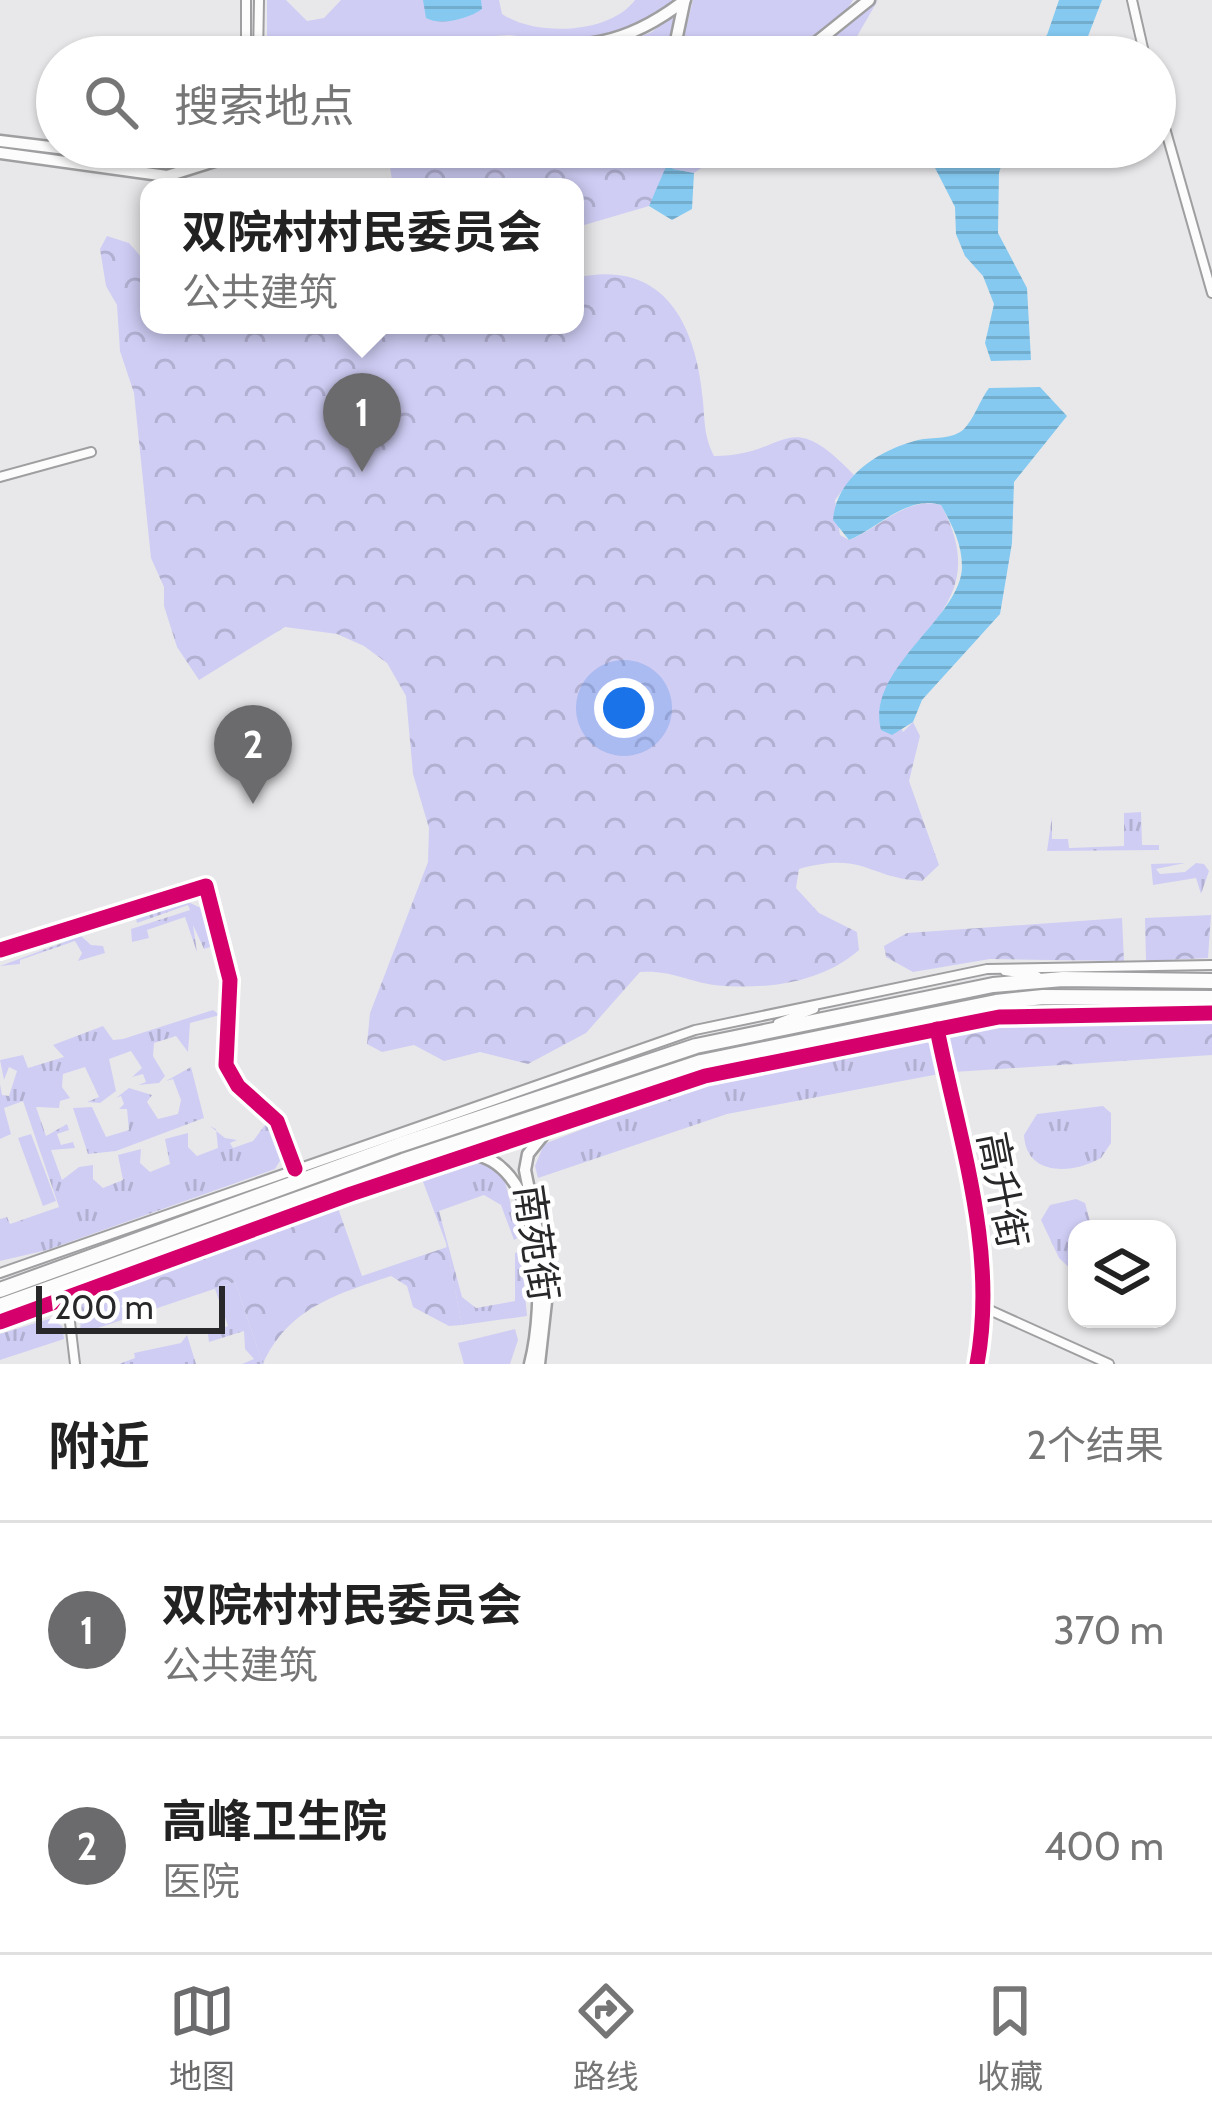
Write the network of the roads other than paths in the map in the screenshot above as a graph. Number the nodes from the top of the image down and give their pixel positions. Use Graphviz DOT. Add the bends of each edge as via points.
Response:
graph roads {
  1 [pos="246,0"];
  2 [pos="260,0"];
  3 [pos="685,0"];
  4 [pos="1132,0"];
  5 [pos="862,4"];
  6 [pos="246,36"];
  7 [pos="259,36"];
  8 [pos="624,36"];
  9 [pos="677,36"];
  10 [pos="823,36"];
  11 [pos="1140,36"];
  12 [pos="0,141"];
  13 [pos="36,147"];
  14 [pos="0,153"];
  15 [pos="36,159"];
  16 [pos="1176,167"];
  17 [pos="90,168"];
  18 [pos="198,168"];
  19 [pos="1212,293"];
  20 [pos="91,452"];
  21 [pos="0,477"];
  22 [pos="0,950"];
  23 [pos="1212,965"];
  24 [pos="988,969"];
  25 [pos="1063,979"];
  26 [pos="1212,981"];
  27 [pos="1212,998"];
  28 [pos="838,1000"];
  29 [pos="1212,1013"];
  30 [pos="937,1029"];
  31 [pos="842,1034"];
  32 [pos="744,1037"];
  33 [pos="753,1066"];
  34 [pos="548,1129"];
  35 [pos="473,1154"];
  36 [pos="295,1169"];
  37 [pos="262,1196"];
  38 [pos="160,1218"];
  39 [pos="276,1222"];
  40 [pos="181,1243"];
  41 [pos="114,1258"];
  42 [pos="0,1273"];
  43 [pos="0,1291"];
  44 [pos="67,1298"];
  45 [pos="0,1306"];
  46 [pos="984,1308"];
  47 [pos="0,1322"];
  48 [pos="75,1364"];
  49 [pos="535,1364"];
  50 [pos="976,1364"];
  51 [pos="1109,1364"];
  1 -- 6 [label="street"];
  2 -- 7 [label="street"];
  3 -- 8 [label="main road" via="650,28"];
  3 -- 9 [label="main road"];
  4 -- 11 [label="street"];
  5 -- 10 [label="main road"];
  12 -- 13 [label="main road"];
  14 -- 15 [label="main road"];
  16 -- 19 [label="street"];
  17 -- 18 [label="main road" via="167,176"];
  20 -- 21 [label="street"];
  22 -- 36 [label="street" via="206,886 230,980 226,1065 277,1121"];
  23 -- 24 [label="street"];
  24 -- 25 [label="street"];
  24 -- 28 [label="street"];
  25 -- 26 [label="highway"];
  25 -- 32 [label="highway" via="931,995"];
  27 -- 31 [label="highway" via="1043,997"];
  28 -- 32 [label="street"];
  28 -- 36 [label="street" via="651,1042"];
  29 -- 30 [label="street" via="1044,1012"];
  30 -- 33 [label="street"];
  30 -- 46 [label="street, 高升街" via="982,1246"];
  31 -- 33 [label="street"];
  31 -- 40 [label="highway" via="701,1062"];
  32 -- 37 [label="highway" via="615,1072"];
  33 -- 34 [label="street"];
  34 -- 35 [label="street"];
  34 -- 49 [label="main road, 南苑街" via="525,1170 548,1284"];
  35 -- 39 [label="street"];
  35 -- 49 [label="main road" via="496,1161 518,1185 541,1285"];
  36 -- 38 [label="street"];
  37 -- 38 [label="street"];
  37 -- 41 [label="highway"];
  38 -- 42 [label="street"];
  39 -- 40 [label="street"];
  39 -- 44 [label="street"];
  40 -- 41 [label="highway"];
  41 -- 43 [label="highway"];
  41 -- 45 [label="highway"];
  44 -- 47 [label="street"];
  44 -- 48 [label="street"];
  46 -- 50 [label="street, 高升街"];
  46 -- 51 [label="street"];
}
